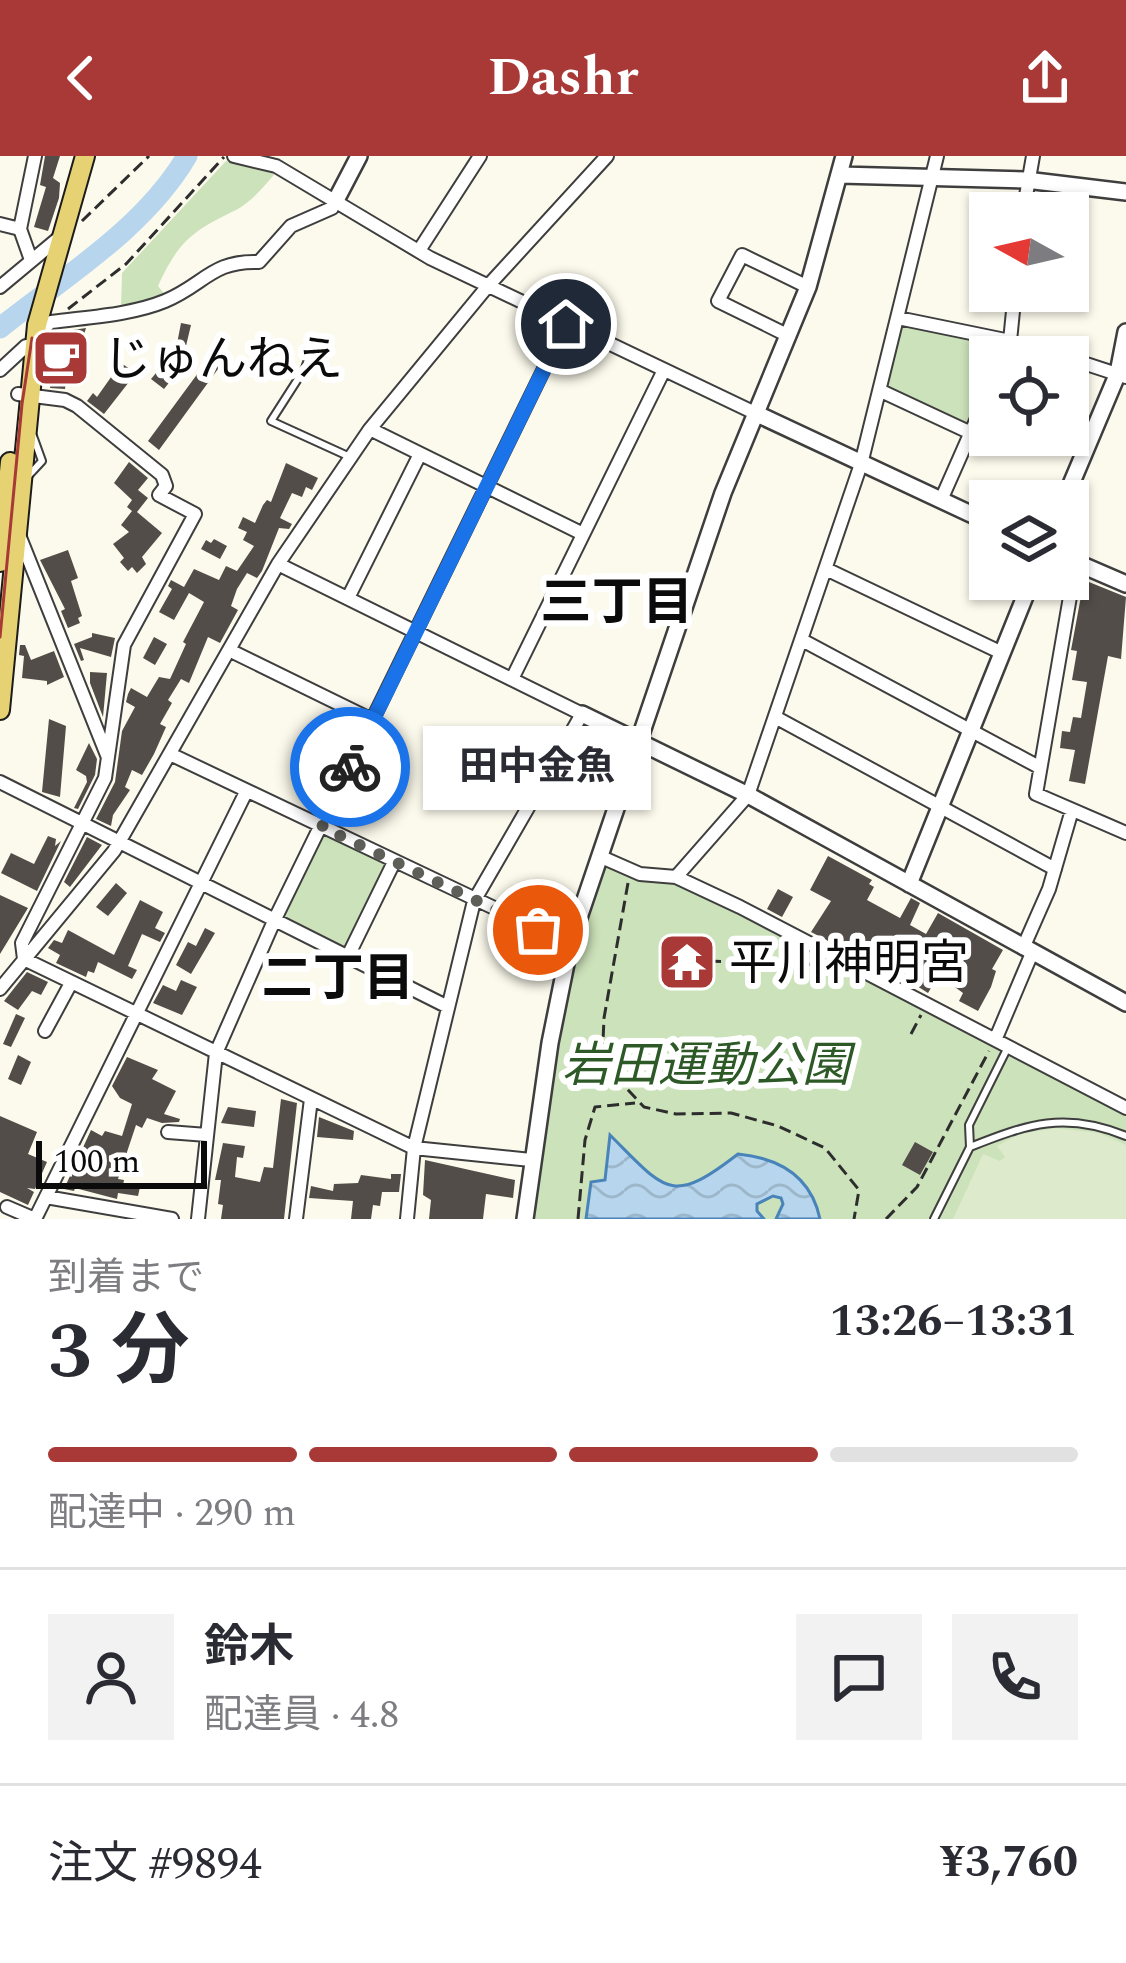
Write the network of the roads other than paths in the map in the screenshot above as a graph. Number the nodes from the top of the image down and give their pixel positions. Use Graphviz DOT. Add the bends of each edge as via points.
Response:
graph roads {
  1 [pos="35,156"];
  2 [pos="85,156"];
  3 [pos="230,156"];
  4 [pos="358,156"];
  5 [pos="480,156"];
  6 [pos="607,156"];
  7 [pos="844,156"];
  8 [pos="938,156"];
  9 [pos="1033,156"];
  10 [pos="278,161"];
  11 [pos="840,175"];
  12 [pos="932,178"];
  13 [pos="1026,180"];
  14 [pos="1025,192"];
  15 [pos="1126,192"];
  16 [pos="335,202"];
  17 [pos="0,224"];
  18 [pos="20,229"];
  19 [pos="60,241"];
  20 [pos="420,249"];
  21 [pos="31,260"];
  22 [pos="0,287"];
  23 [pos="487,287"];
  24 [pos="808,287"];
  25 [pos="898,318"];
  26 [pos="566,324"];
  27 [pos="38,331"];
  28 [pos="1126,332"];
  29 [pos="789,336"];
  30 [pos="986,336"];
  31 [pos="315,340"];
  32 [pos="1089,365"];
  33 [pos="0,370"];
  34 [pos="664,370"];
  35 [pos="1122,375"];
  36 [pos="881,391"];
  37 [pos="24,401"];
  38 [pos="757,414"];
  39 [pos="370,429"];
  40 [pos="969,432"];
  41 [pos="969,437"];
  42 [pos="420,454"];
  43 [pos="350,457"];
  44 [pos="861,464"];
  45 [pos="1074,480"];
  46 [pos="487,487"];
  47 [pos="941,500"];
  48 [pos="2,501"];
  49 [pos="969,513"];
  50 [pos="16,529"];
  51 [pos="583,534"];
  52 [pos="0,562"];
  53 [pos="278,564"];
  54 [pos="1089,568"];
  55 [pos="826,569"];
  56 [pos="1126,584"];
  57 [pos="348,598"];
  58 [pos="1023,600"];
  59 [pos="1066,600"];
  60 [pos="417,632"];
  61 [pos="802,640"];
  62 [pos="229,650"];
  63 [pos="1002,653"];
  64 [pos="512,680"];
  65 [pos="0,710"];
  66 [pos="582,714"];
  67 [pos="775,717"];
  68 [pos="372,720"];
  69 [pos="970,732"];
  70 [pos="638,741"];
  71 [pos="170,754"];
  72 [pos="109,761"];
  73 [pos="1039,767"];
  74 [pos="0,782"];
  75 [pos="246,792"];
  76 [pos="748,795"];
  77 [pos="940,808"];
  78 [pos="1072,810"];
  79 [pos="81,824"];
  80 [pos="322,827"];
  81 [pos="1126,833"];
  82 [pos="119,843"];
  83 [pos="599,856"];
  84 [pos="394,862"];
  85 [pos="1055,869"];
  86 [pos="676,877"];
  87 [pos="909,884"];
  88 [pos="202,885"];
  89 [pos="474,901"];
  90 [pos="274,921"];
  91 [pos="570,944"];
  92 [pos="1028,951"];
  93 [pos="347,958"];
  94 [pos="24,959"];
  95 [pos="70,983"];
  96 [pos="0,989"];
  97 [pos="1126,1004"];
  98 [pos="448,1007"];
  99 [pos="137,1016"];
  100 [pos="45,1031"];
  101 [pos="995,1038"];
  102 [pos="1009,1046"];
  103 [pos="216,1053"];
  104 [pos="311,1099"];
  105 [pos="1126,1108"];
  106 [pos="168,1132"];
  107 [pos="207,1135"];
  108 [pos="1126,1136"];
  109 [pos="415,1148"];
  110 [pos="970,1148"];
  111 [pos="531,1160"];
  112 [pos="46,1197"];
  113 [pos="7,1207"];
  114 [pos="134,1216"];
  115 [pos="35,1219"];
  116 [pos="172,1219"];
  117 [pos="198,1219"];
  118 [pos="296,1219"];
  119 [pos="406,1219"];
  120 [pos="525,1219"];
  121 [pos="934,1219"];
  1 -- 18 [label="street"];
  2 -- 19 [label="main road"];
  3 -- 10 [label="street"];
  4 -- 16 [label="street"];
  5 -- 20 [label="street"];
  6 -- 23 [label="street"];
  7 -- 11 [label="street"];
  8 -- 12 [label="street"];
  9 -- 13 [label="street"];
  10 -- 16 [label="street"];
  11 -- 12 [label="street"];
  11 -- 24 [label="street"];
  12 -- 13 [label="street"];
  12 -- 25 [label="street"];
  13 -- 14 [label="street"];
  13 -- 15 [label="street"];
  16 -- 20 [label="street"];
  16 -- 27 [label="street" via="291,226 259,262 216,267 143,308"];
  17 -- 18 [label="street"];
  18 -- 21 [label="street"];
  19 -- 21 [label="street"];
  19 -- 27 [label="main road"];
  20 -- 23 [label="street"];
  21 -- 22 [label="street"];
  23 -- 26 [label="street"];
  23 -- 39 [label="street"];
  24 -- 29 [label="street"];
  24 -- 29 [label="street" via="742,255 718,301"];
  25 -- 30 [label="street"];
  25 -- 36 [label="street"];
  26 -- 34 [label="street"];
  26 -- 46 [label="street"];
  27 -- 33 [label="street"];
  27 -- 37 [label="main road"];
  28 -- 35 [label="street"];
  29 -- 38 [label="street"];
  31 -- 43 [label="lane" via="271,421"];
  32 -- 35 [label="street"];
  34 -- 38 [label="street"];
  34 -- 51 [label="street"];
  35 -- 45 [label="street"];
  36 -- 40 [label="street"];
  36 -- 44 [label="street"];
  37 -- 48 [label="main road"];
  37 -- 50 [label="main road"];
  37 -- 72 [label="street" via="77,406 162,476 159,495 195,514 124,644"];
  38 -- 44 [label="street"];
  38 -- 70 [label="street"];
  39 -- 42 [label="street"];
  39 -- 43 [label="street"];
  41 -- 47 [label="street"];
  42 -- 46 [label="street"];
  42 -- 57 [label="street"];
  43 -- 53 [label="street"];
  44 -- 47 [label="street"];
  44 -- 55 [label="street"];
  46 -- 51 [label="street"];
  46 -- 60 [label="street"];
  47 -- 49 [label="street"];
  48 -- 50 [label="street"];
  48 -- 52 [label="main road"];
  50 -- 65 [label="main road"];
  50 -- 72 [label="street"];
  51 -- 64 [label="street"];
  53 -- 57 [label="street"];
  53 -- 62 [label="street"];
  54 -- 56 [label="street"];
  55 -- 61 [label="street"];
  55 -- 63 [label="street"];
  57 -- 60 [label="street"];
  58 -- 63 [label="street"];
  59 -- 73 [label="street"];
  60 -- 64 [label="street"];
  60 -- 68 [label="street"];
  61 -- 67 [label="street"];
  61 -- 69 [label="street"];
  62 -- 68 [label="street"];
  62 -- 71 [label="street"];
  63 -- 69 [label="street"];
  64 -- 66 [label="street"];
  66 -- 70 [label="street"];
  66 -- 89 [label="street"];
  67 -- 76 [label="street"];
  67 -- 77 [label="street"];
  68 -- 80 [label="street"];
  69 -- 73 [label="street"];
  69 -- 77 [label="street"];
  70 -- 76 [label="street"];
  70 -- 83 [label="street"];
  71 -- 75 [label="street"];
  71 -- 82 [label="street"];
  72 -- 79 [label="street"];
  73 -- 78 [label="street" via="1036,794"];
  74 -- 79 [label="street"];
  75 -- 80 [label="street"];
  75 -- 88 [label="street"];
  76 -- 86 [label="street"];
  76 -- 87 [label="street"];
  77 -- 85 [label="street"];
  77 -- 87 [label="street"];
  78 -- 81 [label="street"];
  78 -- 85 [label="street"];
  79 -- 82 [label="street"];
  79 -- 94 [label="street" via="22,943"];
  80 -- 84 [label="street"];
  80 -- 90 [label="street"];
  82 -- 88 [label="street"];
  82 -- 94 [label="street"];
  83 -- 86 [label="street"];
  83 -- 91 [label="street"];
  84 -- 89 [label="street"];
  84 -- 93 [label="street"];
  85 -- 92 [label="street"];
  86 -- 101 [label="street"];
  87 -- 92 [label="street"];
  88 -- 90 [label="street"];
  88 -- 99 [label="street"];
  89 -- 91 [label="street"];
  89 -- 98 [label="street"];
  90 -- 93 [label="street"];
  90 -- 103 [label="street"];
  91 -- 111 [label="street"];
  92 -- 97 [label="street"];
  92 -- 101 [label="street"];
  93 -- 98 [label="street"];
  94 -- 95 [label="street"];
  94 -- 96 [label="street"];
  95 -- 99 [label="street"];
  95 -- 100 [label="street"];
  98 -- 109 [label="street"];
  99 -- 103 [label="street"];
  99 -- 112 [label="street"];
  101 -- 102 [label="street"];
  102 -- 105 [label="street"];
  102 -- 110 [label="lane" via="969,1125"];
  103 -- 104 [label="street"];
  103 -- 107 [label="street"];
  104 -- 109 [label="street"];
  104 -- 118 [label="street"];
  106 -- 107 [label="street"];
  107 -- 117 [label="street"];
  108 -- 110 [label="lane" via="1050,1122"];
  109 -- 111 [label="street"];
  109 -- 119 [label="street"];
  110 -- 121 [label="lane"];
  111 -- 120 [label="street"];
  112 -- 114 [label="street"];
  112 -- 115 [label="street"];
  113 -- 115 [label="street"];
  114 -- 116 [label="street"];
}
